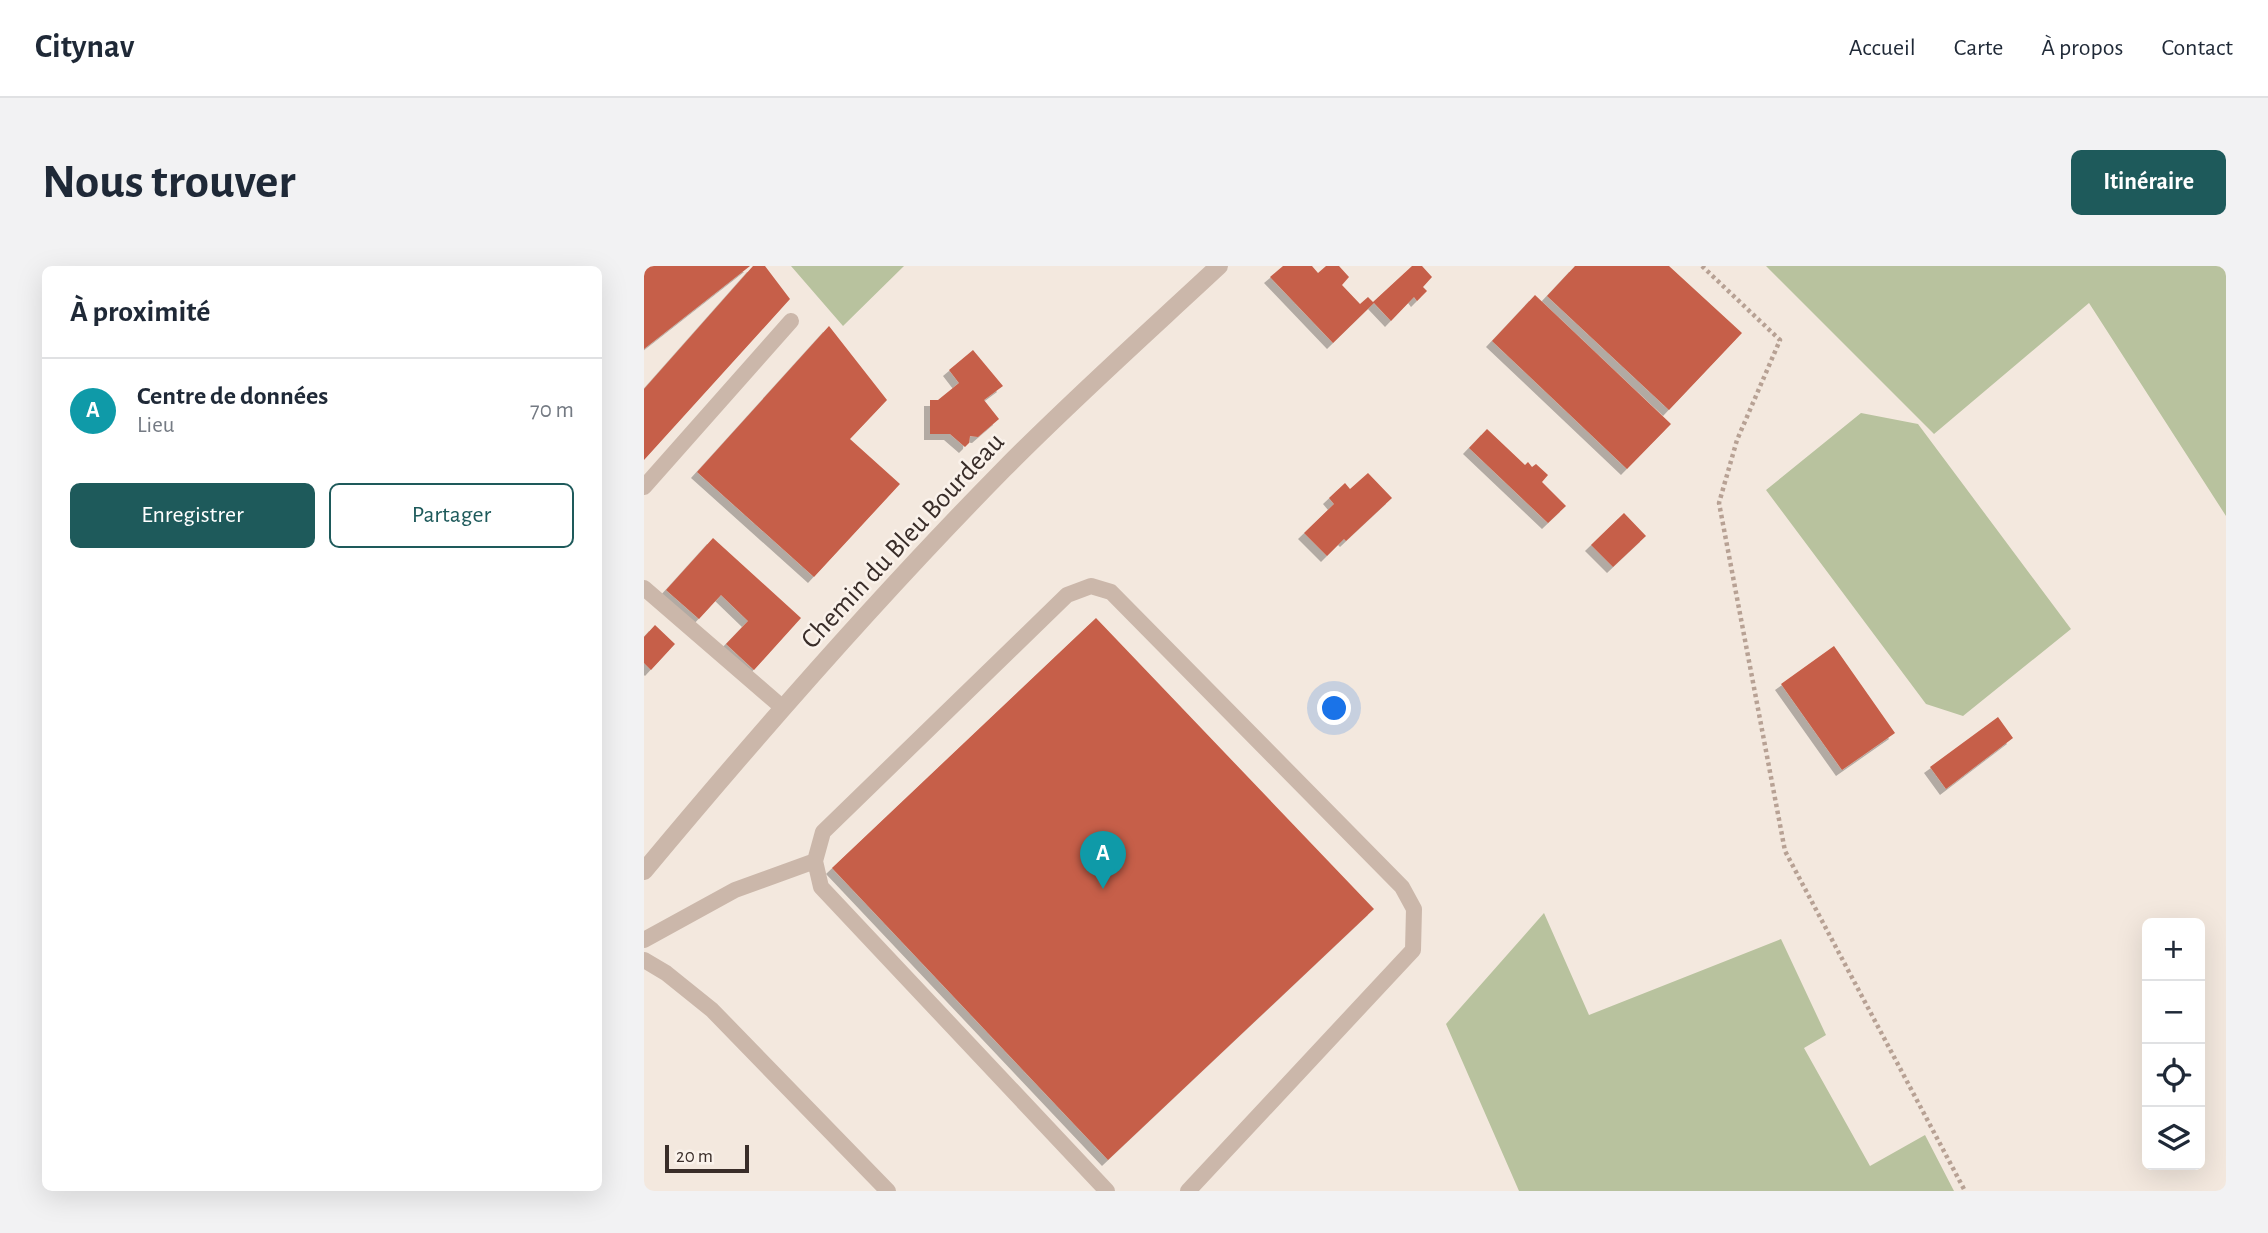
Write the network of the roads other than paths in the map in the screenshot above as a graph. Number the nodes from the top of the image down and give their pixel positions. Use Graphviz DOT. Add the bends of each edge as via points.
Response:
graph roads {
  1 [pos="1219,266"];
  2 [pos="792,321"];
  3 [pos="644,487"];
  4 [pos="644,588"];
  5 [pos="783,708"];
  6 [pos="815,861"];
  7 [pos="644,871"];
  8 [pos="644,940"];
  9 [pos="644,960"];
  10 [pos="888,1191"];
  11 [pos="1107,1191"];
  12 [pos="1188,1191"];
  1 -- 5 [label="street, Chemin du Bleu Bourdeau" via="1003,470"];
  2 -- 3 [label="lane"];
  4 -- 5 [label="lane"];
  5 -- 7 [label="street, Chemin du Bleu Bourdeau"];
  6 -- 8 [label="lane" via="736,890"];
  6 -- 11 [label="lane" via="821,887"];
  6 -- 12 [label="lane" via="823,832 1068,595 1091,586 1111,592 1402,887 1415,909 1413,950"];
  9 -- 10 [label="lane" via="712,1010"];
}
